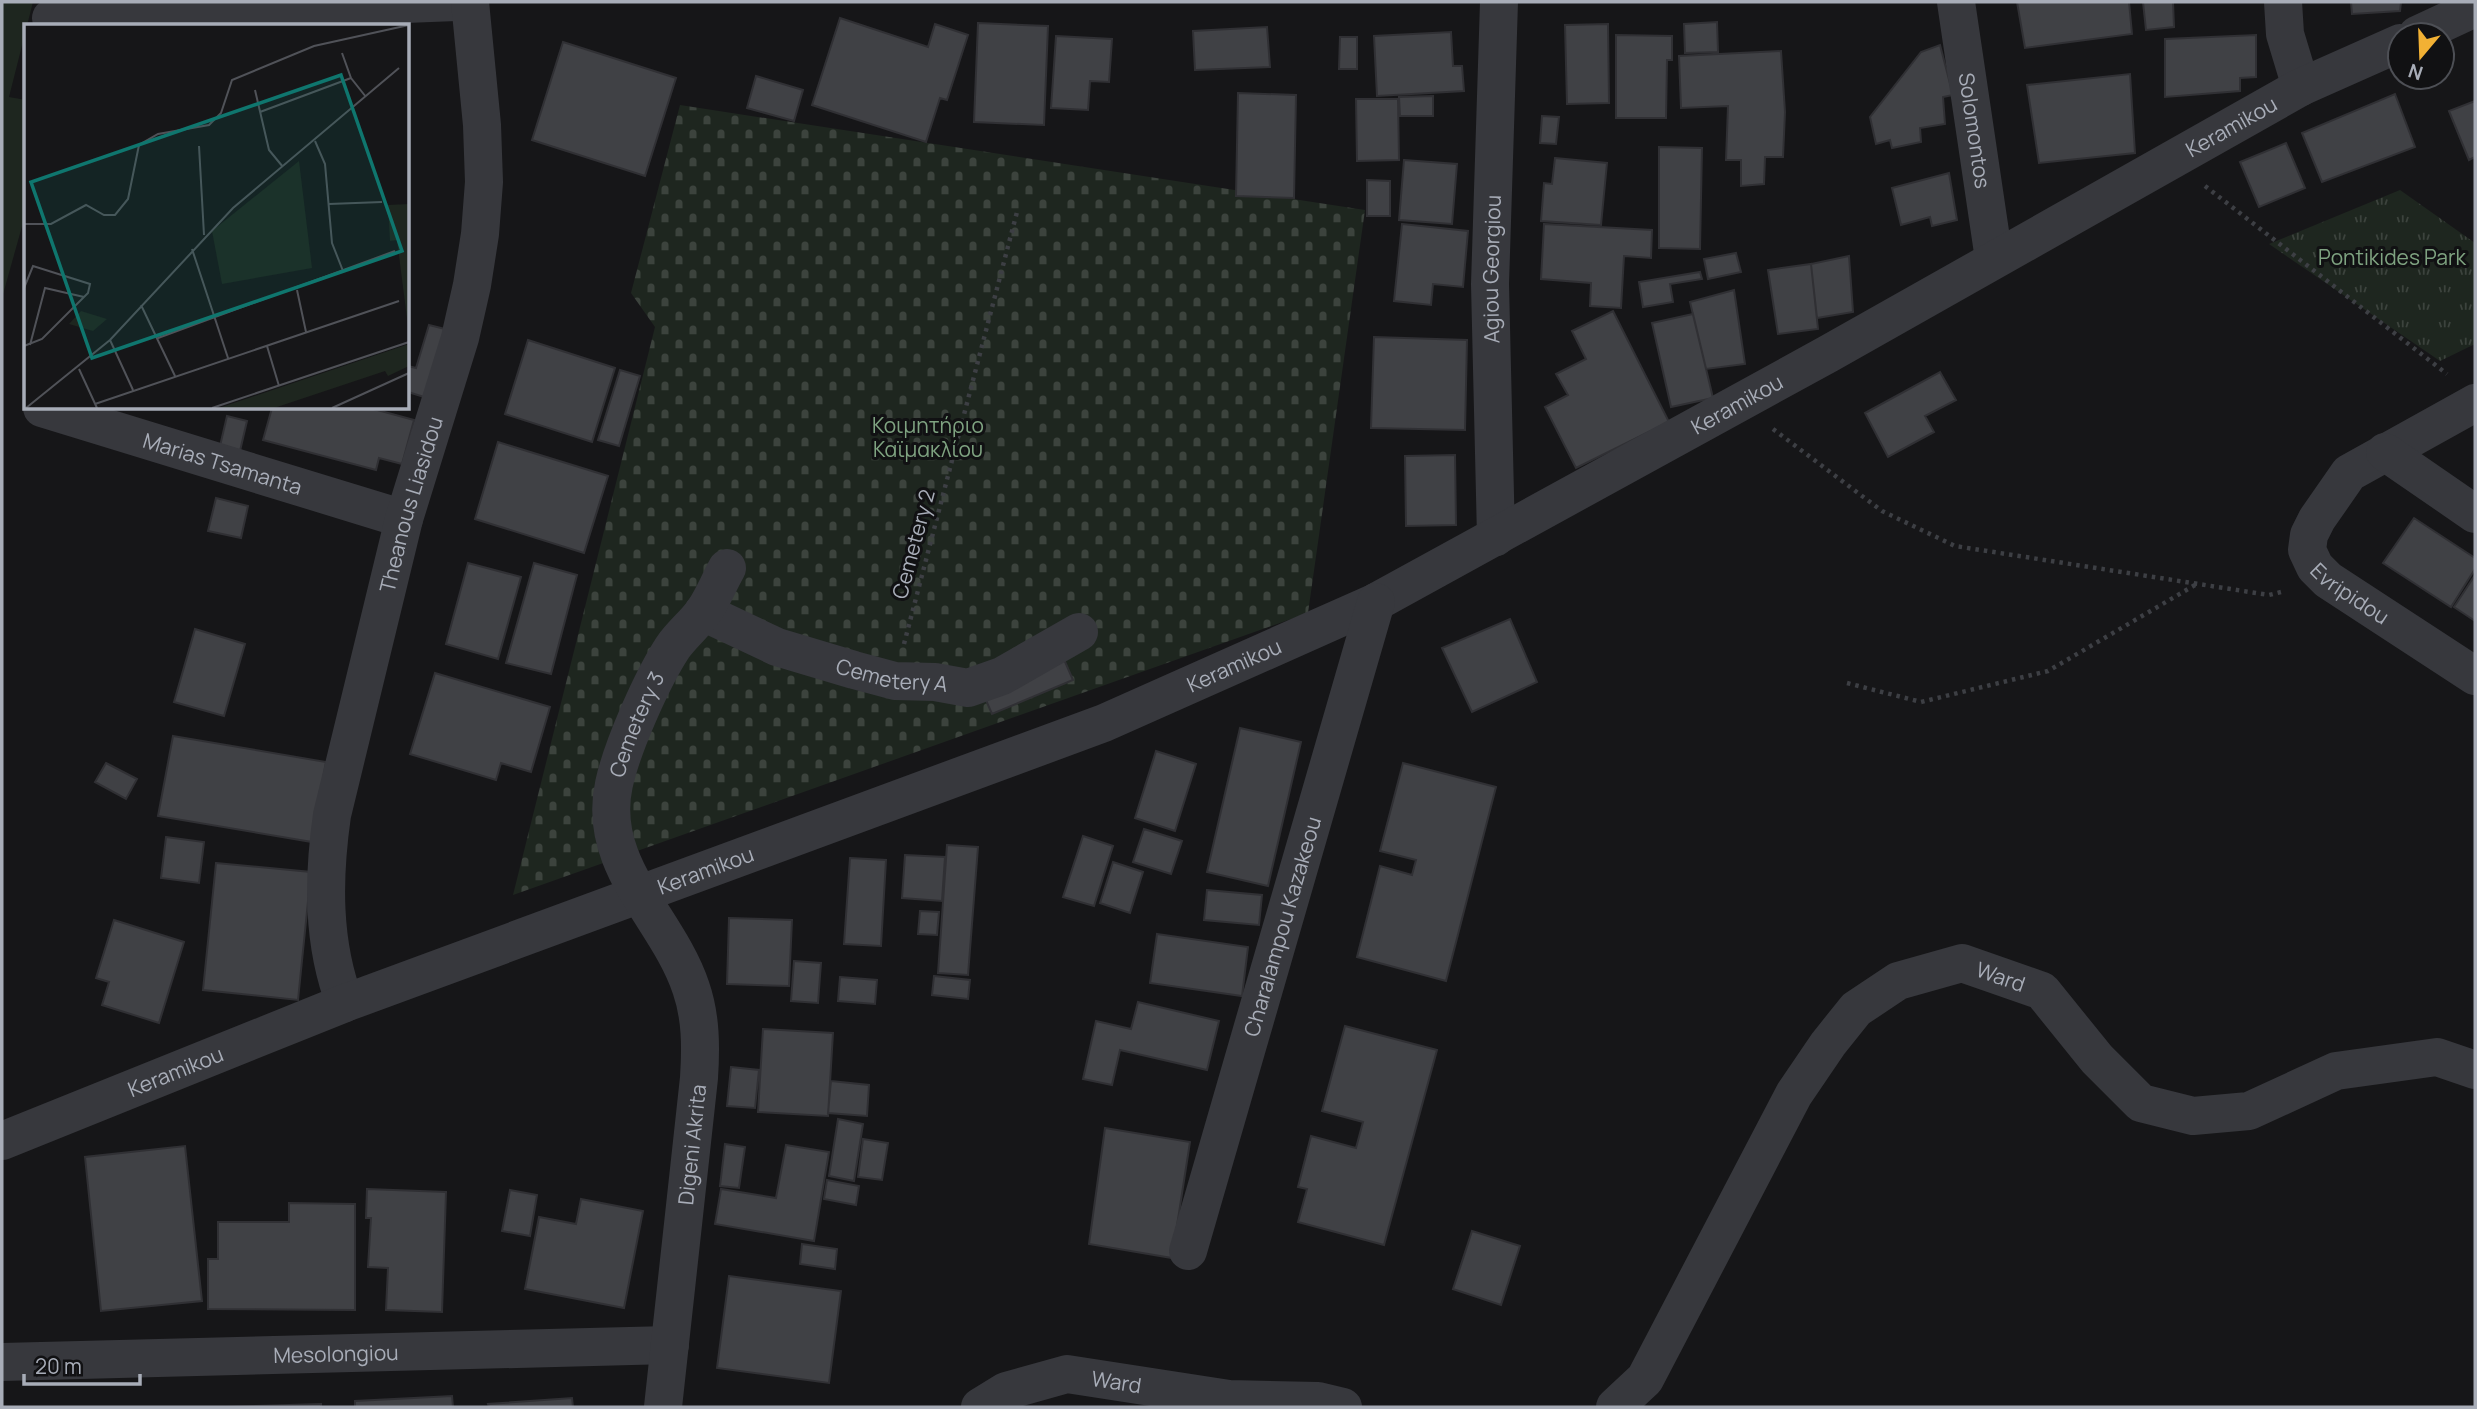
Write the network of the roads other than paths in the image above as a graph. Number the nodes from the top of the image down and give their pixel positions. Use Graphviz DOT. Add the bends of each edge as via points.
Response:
graph roads {
  1 [pos="456,2"];
  2 [pos="470,2"];
  3 [pos="1499,2"];
  4 [pos="1956,2"];
  5 [pos="2283,2"];
  6 [pos="2475,8"];
  7 [pos="51,18"];
  8 [pos="2447,21"];
  9 [pos="2386,49"];
  10 [pos="2301,87"];
  11 [pos="1994,259"];
  12 [pos="2464,391"];
  13 [pos="50,410"];
  14 [pos="2385,452"];
  15 [pos="2475,514"];
  16 [pos="404,519"];
  17 [pos="1496,537"];
  18 [pos="726,568"];
  19 [pos="1376,603"];
  20 [pos="703,612"];
  21 [pos="1079,632"];
  22 [pos="2475,676"];
  23 [pos="638,896"];
  24 [pos="345,1003"];
  25 [pos="2475,1070"];
  26 [pos="2,1141"];
  27 [pos="1188,1251"];
  28 [pos="670,1345"];
  29 [pos="2,1362"];
  30 [pos="663,1407"];
  31 [pos="980,1407"];
  32 [pos="1343,1407"];
  33 [pos="1615,1407"];
  1 -- 7 [label="street"];
  2 -- 16 [label="street, Theanous Liasidou" via="482,125 480,234 460,338"];
  3 -- 17 [label="street, Agiou Georgiou" via="1490,284"];
  4 -- 11 [label="street, Solomontos"];
  5 -- 10 [label="street" via="2285,34"];
  6 -- 8 [label="street"];
  9 -- 10 [label="street, Keramikou"];
  10 -- 11 [label="street, Keramikou"];
  11 -- 17 [label="street, Keramikou"];
  12 -- 14 [label="street, Evripidou"];
  13 -- 16 [label="street, Marias Tsamanta"];
  14 -- 15 [label="street"];
  14 -- 22 [label="street, Evripidou" via="2349,472 2317,519 2307,550 2328,580"];
  16 -- 24 [label="street, Theanous Liasidou" via="332,815 327,919 334,974"];
  17 -- 19 [label="street, Keramikou"];
  18 -- 20 [label="street, Cemetery 3"];
  19 -- 23 [label="street, Keramikou" via="1104,723"];
  19 -- 27 [label="street, Charalampou Kazakeou"];
  20 -- 21 [label="street, Cemetery A" via="777,647 895,681 968,688 1002,676"];
  20 -- 23 [label="street, Cemetery 3" via="672,649 628,741 614,784 610,818 615,842"];
  23 -- 24 [label="street, Keramikou"];
  23 -- 28 [label="street, Digeni Akrita" via="680,960 699,1017 701,1047"];
  24 -- 26 [label="street, Keramikou"];
  25 -- 33 [label="street, Ward" via="2437,1057 2336,1071 2249,1111 2193,1116 2141,1103 2096,1059 2042,991 1962,963 1898,981 1856,1009 1794,1094 1645,1379"];
  28 -- 29 [label="street, Mesolongiou"];
  28 -- 30 [label="street, Digeni Akrita"];
  31 -- 32 [label="street, Ward" via="1006,1391 1067,1374 1229,1399 1318,1401"];
}
